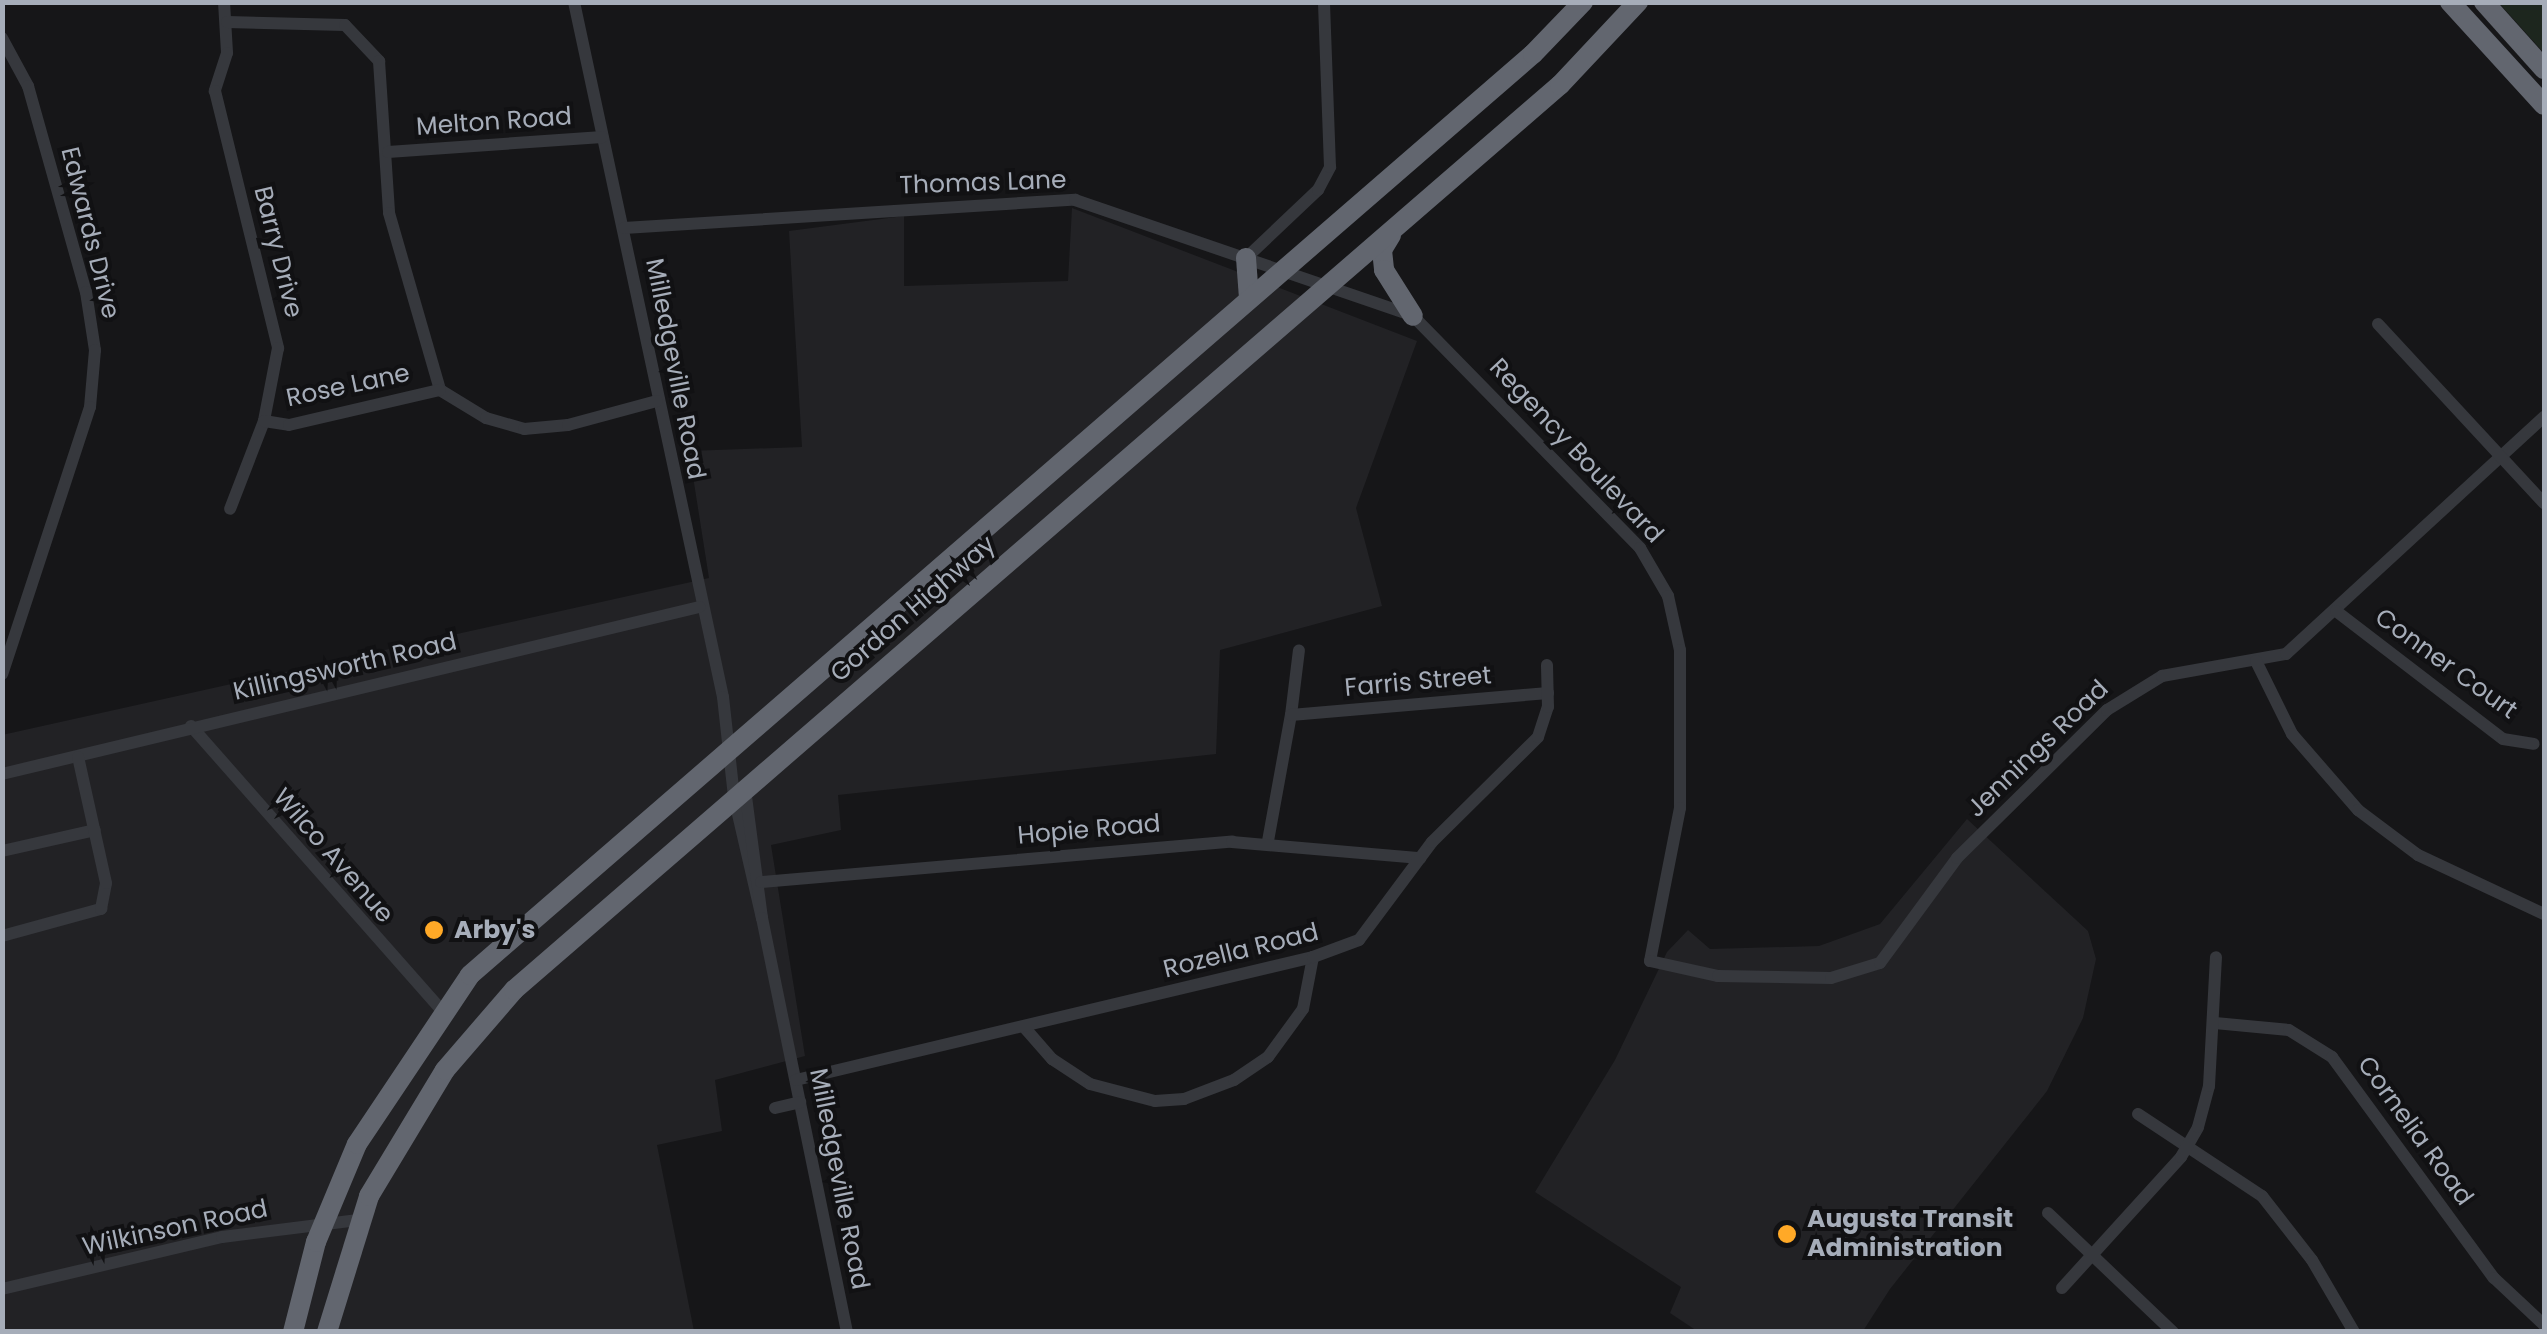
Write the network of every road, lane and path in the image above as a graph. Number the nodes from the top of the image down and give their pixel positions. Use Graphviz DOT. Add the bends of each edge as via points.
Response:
graph roads {
  1 [pos="224,2"];
  2 [pos="574,2"];
  3 [pos="1324,2"];
  4 [pos="1583,2"];
  5 [pos="1638,2"];
  6 [pos="2450,2"];
  7 [pos="2484,2"];
  8 [pos="226,22"];
  9 [pos="2,38"];
  10 [pos="2544,68"];
  11 [pos="2544,104"];
  12 [pos="602,136"];
  13 [pos="388,152"];
  14 [pos="1398,226"];
  15 [pos="624,228"];
  16 [pos="1246,258"];
  17 [pos="1282,271"];
  18 [pos="1330,284"];
  19 [pos="1249,298"];
  20 [pos="1413,316"];
  21 [pos="2378,324"];
  22 [pos="440,390"];
  23 [pos="658,401"];
  24 [pos="2544,417"];
  25 [pos="264,421"];
  26 [pos="2502,457"];
  27 [pos="2544,503"];
  28 [pos="230,509"];
  29 [pos="699,606"];
  30 [pos="2336,611"];
  31 [pos="1299,650"];
  32 [pos="2256,661"];
  33 [pos="1548,665"];
  34 [pos="2,674"];
  35 [pos="1548,693"];
  36 [pos="1291,715"];
  37 [pos="191,726"];
  38 [pos="2534,744"];
  39 [pos="731,745"];
  40 [pos="78,756"];
  41 [pos="2,774"];
  42 [pos="739,792"];
  43 [pos="95,830"];
  44 [pos="1268,841"];
  45 [pos="2,850"];
  46 [pos="1420,858"];
  47 [pos="761,882"];
  48 [pos="2544,914"];
  49 [pos="762,918"];
  50 [pos="2,936"];
  51 [pos="1313,957"];
  52 [pos="2216,958"];
  53 [pos="1650,962"];
  54 [pos="443,1012"];
  55 [pos="2215,1023"];
  56 [pos="1024,1027"];
  57 [pos="796,1080"];
  58 [pos="800,1102"];
  59 [pos="775,1108"];
  60 [pos="2138,1114"];
  61 [pos="2189,1146"];
  62 [pos="2048,1213"];
  63 [pos="358,1220"];
  64 [pos="322,1224"];
  65 [pos="2091,1256"];
  66 [pos="2062,1288"];
  67 [pos="2,1289"];
  68 [pos="2544,1325"];
  69 [pos="294,1332"];
  70 [pos="327,1332"];
  71 [pos="847,1332"];
  72 [pos="2172,1332"];
  73 [pos="2354,1332"];
  1 -- 8 [label="street, Barry Drive"];
  2 -- 12 [label="street, Milledgeville Road"];
  3 -- 16 [label="street" via="1330,167 1318,190"];
  4 -- 17 [label="highway, Gordon Highway"];
  5 -- 14 [label="highway, Gordon Highway" via="1560,85"];
  6 -- 11 [label="highway"];
  7 -- 10 [label="highway"];
  8 -- 13 [label="street" via="345,25 380,61"];
  8 -- 25 [label="street, Barry Drive" via="215,91 278,348"];
  9 -- 34 [label="street, Edwards Drive" via="28,86 86,292 95,350 90,408"];
  12 -- 13 [label="street, Melton Road"];
  12 -- 15 [label="street, Milledgeville Road"];
  13 -- 22 [label="street" via="389,213"];
  14 -- 18 [label="highway, Gordon Highway"];
  14 -- 20 [label="highway" via="1383,246 1382,263"];
  15 -- 16 [label="street, Thomas Lane" via="1075,200"];
  15 -- 23 [label="street, Milledgeville Road"];
  16 -- 17 [label="street, Thomas Lane"];
  16 -- 19 [label="highway"];
  17 -- 18 [label="street, Thomas Lane"];
  17 -- 19 [label="highway, Gordon Highway"];
  18 -- 20 [label="street, Regency Boulevard"];
  18 -- 42 [label="highway, Gordon Highway"];
  19 -- 39 [label="highway, Gordon Highway"];
  20 -- 53 [label="street, Regency Boulevard" via="1640,548 1668,596 1680,650 1680,808"];
  21 -- 26 [label="street"];
  22 -- 23 [label="street" via="486,418 524,429 568,425"];
  22 -- 25 [label="street, Rose Lane" via="289,425"];
  23 -- 29 [label="street, Milledgeville Road"];
  24 -- 26 [label="street, Jennings Road"];
  25 -- 28 [label="street, Barry Drive"];
  26 -- 27 [label="street"];
  26 -- 30 [label="street, Jennings Road"];
  29 -- 37 [label="street, Killingsworth Road"];
  29 -- 39 [label="street, Milledgeville Road"];
  30 -- 32 [label="street, Jennings Road" via="2286,654"];
  30 -- 38 [label="street, Conner Court" via="2504,739"];
  31 -- 36 [label="street"];
  32 -- 48 [label="street" via="2292,734 2358,810 2418,855"];
  32 -- 53 [label="street, Jennings Road" via="2162,676 2107,710 1957,858 1880,964 1826,978 1718,976"];
  33 -- 35 [label="street, Rozella Road"];
  35 -- 36 [label="street, Farris Street"];
  35 -- 46 [label="street, Rozella Road" via="1538,736"];
  36 -- 44 [label="street"];
  37 -- 40 [label="street, Killingsworth Road"];
  37 -- 54 [label="street, Wilco Avenue"];
  39 -- 42 [label="street, Milledgeville Road"];
  39 -- 54 [label="highway, Gordon Highway" via="495,950"];
  40 -- 41 [label="street, Killingsworth Road"];
  40 -- 43 [label="street"];
  42 -- 47 [label="street, Milledgeville Road"];
  42 -- 49 [label="street, Milledgeville Road"];
  42 -- 63 [label="highway, Gordon Highway" via="539,966 476,1030 423,1103"];
  43 -- 45 [label="street"];
  43 -- 50 [label="street" via="106,883 100,909"];
  44 -- 46 [label="street, Hopie Road"];
  44 -- 47 [label="street, Hopie Road"];
  46 -- 51 [label="street, Rozella Road" via="1368,934"];
  47 -- 49 [label="street, Milledgeville Road"];
  49 -- 57 [label="street, Milledgeville Road"];
  51 -- 56 [label="street, Rozella Road"];
  51 -- 56 [label="street" via="1303,1009 1268,1056 1234,1080 1184,1099 1155,1102 1090,1084 1052,1059"];
  52 -- 55 [label="street"];
  54 -- 64 [label="highway, Gordon Highway" via="374,1112"];
  55 -- 61 [label="street" via="2206,1098"];
  55 -- 68 [label="street, Cornelia Road" via="2289,1030 2332,1057 2494,1278"];
  56 -- 57 [label="street, Rozella Road"];
  57 -- 58 [label="street, Milledgeville Road"];
  58 -- 59 [label="street"];
  58 -- 71 [label="street, Milledgeville Road"];
  60 -- 61 [label="street"];
  61 -- 65 [label="street"];
  61 -- 73 [label="street" via="2275,1211"];
  62 -- 65 [label="street"];
  63 -- 64 [label="street, Wilkinson Road"];
  63 -- 70 [label="highway, Gordon Highway"];
  64 -- 67 [label="street, Wilkinson Road" via="222,1237"];
  64 -- 69 [label="highway, Gordon Highway"];
  65 -- 66 [label="street"];
  65 -- 72 [label="street"];
}
